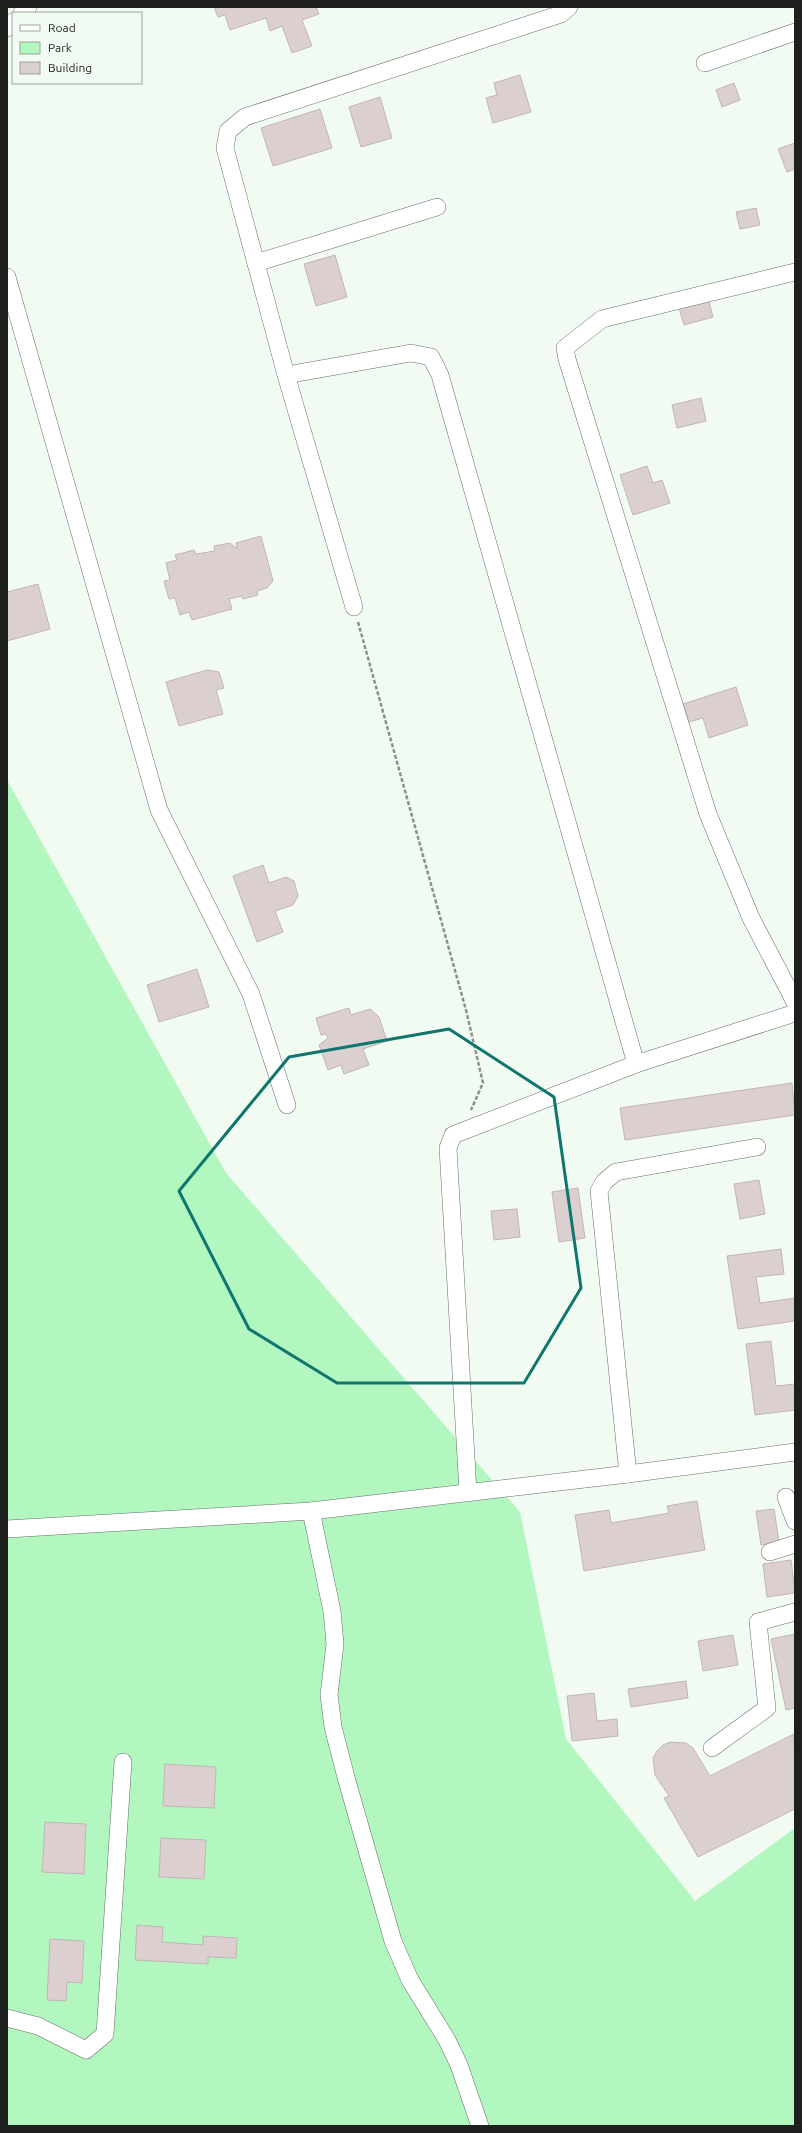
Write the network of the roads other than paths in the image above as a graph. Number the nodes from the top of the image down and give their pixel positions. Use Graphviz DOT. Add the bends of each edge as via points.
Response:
graph roads {
  1 [pos="569,7"];
  2 [pos="795,32"];
  3 [pos="706,63"];
  4 [pos="438,207"];
  5 [pos="256,263"];
  6 [pos="795,272"];
  7 [pos="7,277"];
  8 [pos="286,375"];
  9 [pos="354,606"];
  10 [pos="795,1002"];
  11 [pos="795,1013"];
  12 [pos="636,1064"];
  13 [pos="287,1104"];
  14 [pos="757,1147"];
  15 [pos="795,1452"];
  16 [pos="628,1474"];
  17 [pos="468,1492"];
  18 [pos="786,1498"];
  19 [pos="311,1511"];
  20 [pos="795,1521"];
  21 [pos="7,1529"];
  22 [pos="795,1544"];
  23 [pos="770,1552"];
  24 [pos="795,1612"];
  25 [pos="712,1748"];
  26 [pos="123,1762"];
  27 [pos="7,2018"];
  28 [pos="480,2126"];
  1 -- 5 [label="street" via="561,14 245,117 228,131 225,148"];
  2 -- 3 [label="street"];
  4 -- 5 [label="street"];
  5 -- 8 [label="street"];
  6 -- 10 [label="street" via="602,319 565,348 708,814 751,918"];
  7 -- 13 [label="street" via="159,810 251,994"];
  8 -- 9 [label="street"];
  8 -- 12 [label="street" via="411,353 430,357 440,375"];
  11 -- 12 [label="street"];
  12 -- 17 [label="street" via="453,1135 448,1148"];
  14 -- 16 [label="street" via="616,1172 604,1182 599,1191"];
  15 -- 16 [label="street"];
  16 -- 17 [label="street"];
  17 -- 19 [label="street"];
  18 -- 20 [label="street"];
  19 -- 21 [label="street"];
  19 -- 28 [label="street" via="332,1611 335,1644 329,1695 333,1727 347,1781 393,1940 410,1980 447,2040 459,2065"];
  22 -- 23 [label="street"];
  24 -- 25 [label="street" via="758,1622 766,1708"];
  26 -- 27 [label="street" via="105,2034 86,2050 38,2026"];
}
